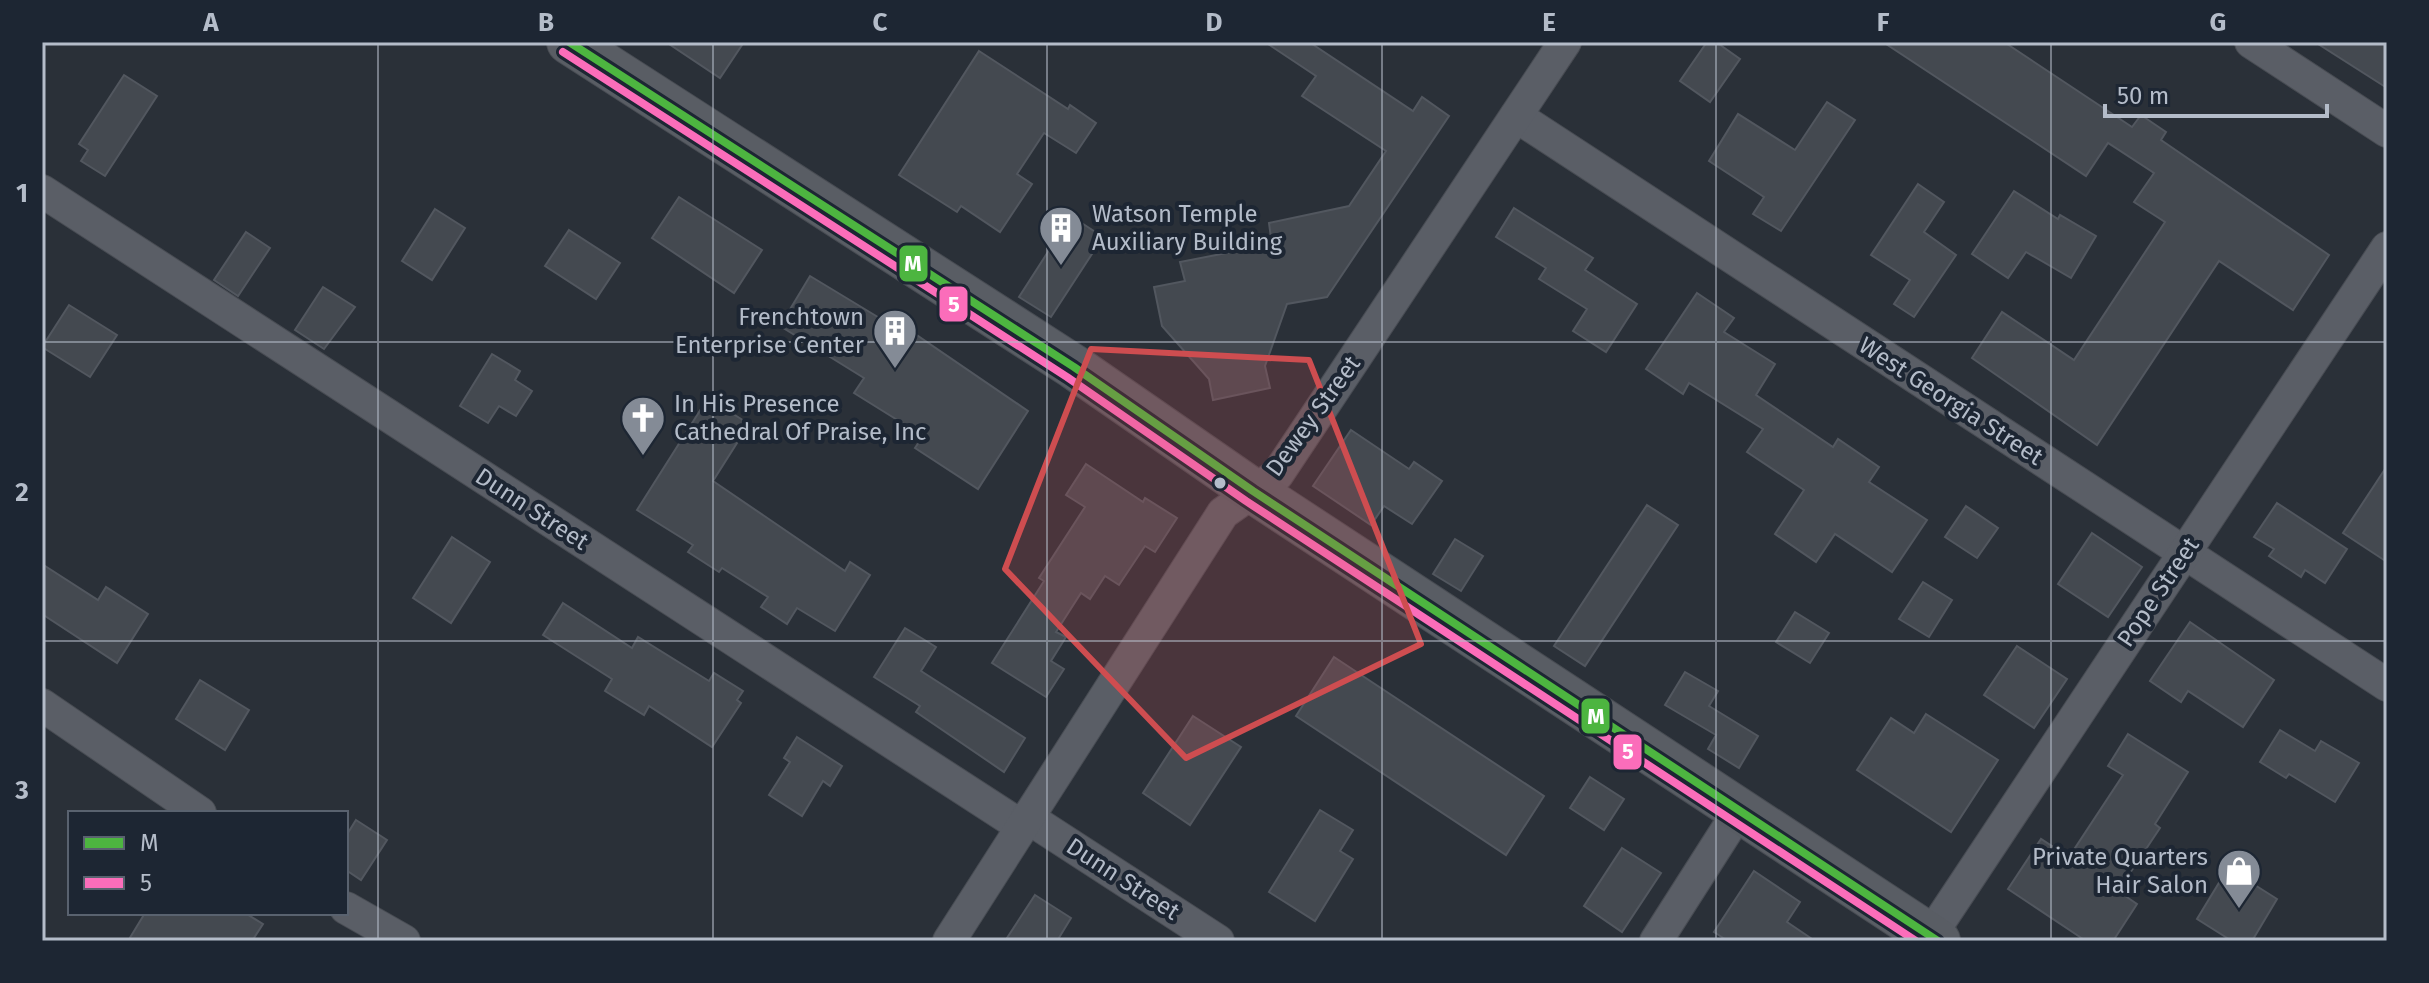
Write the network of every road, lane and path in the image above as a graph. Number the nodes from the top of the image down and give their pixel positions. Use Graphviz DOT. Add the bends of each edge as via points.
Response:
graph roads {
  1 [pos="569,42"];
  2 [pos="2251,42"];
  3 [pos="1552,47"];
  4 [pos="1516,116"];
  5 [pos="2387,131"];
  6 [pos="42,191"];
  7 [pos="2387,248"];
  8 [pos="1253,491"];
  9 [pos="2184,553"];
  10 [pos="2387,685"];
  11 [pos="42,705"];
  12 [pos="197,811"];
  13 [pos="1739,811"];
  14 [pos="1024,822"];
  15 [pos="348,909"];
  16 [pos="1934,938"];
  17 [pos="404,941"];
  18 [pos="949,941"];
  19 [pos="1218,941"];
  20 [pos="1656,941"];
  1 -- 8 [label="street" via="1074,367"];
  2 -- 5 [label="street"];
  3 -- 4 [label="street, Dewey Street"];
  4 -- 8 [label="street, Dewey Street" via="1277,475"];
  4 -- 9 [label="street, West Georgia Street"];
  6 -- 14 [label="street, Dunn Street"];
  7 -- 9 [label="street, Pope Street"];
  8 -- 13 [label="street"];
  8 -- 14 [label="street, Dewey Street" via="1223,513"];
  9 -- 10 [label="street, West Georgia Street"];
  9 -- 16 [label="street, Pope Street"];
  11 -- 12 [label="street"];
  13 -- 16 [label="street"];
  13 -- 20 [label="street"];
  14 -- 18 [label="street, Dewey Street"];
  14 -- 19 [label="street, Dunn Street"];
  15 -- 17 [label="street"];
}
